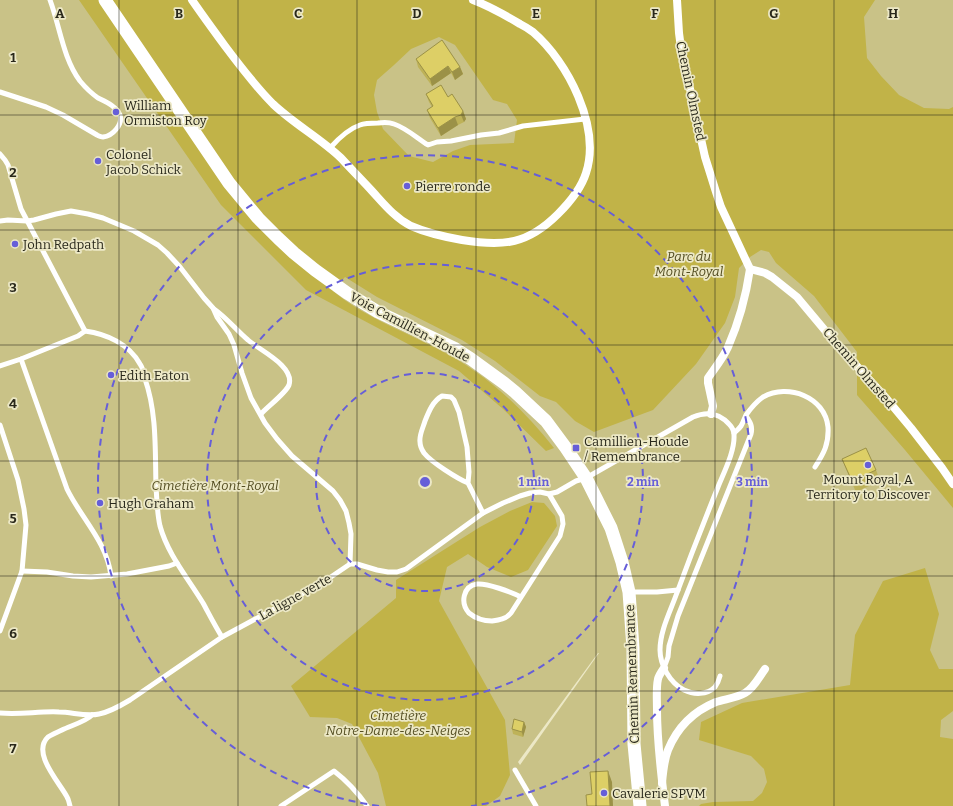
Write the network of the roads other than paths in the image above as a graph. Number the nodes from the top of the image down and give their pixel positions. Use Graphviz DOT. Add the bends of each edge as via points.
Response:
graph roads {
  1 [pos="50,0"];
  2 [pos="105,0"];
  3 [pos="111,0"];
  4 [pos="192,0"];
  5 [pos="473,0"];
  6 [pos="677,0"];
  7 [pos="0,92"];
  8 [pos="585,118"];
  9 [pos="330,148"];
  10 [pos="0,154"];
  11 [pos="0,221"];
  12 [pos="27,221"];
  13 [pos="750,269"];
  14 [pos="213,308"];
  15 [pos="85,331"];
  16 [pos="22,359"];
  17 [pos="0,366"];
  18 [pos="261,414"];
  19 [pos="711,414"];
  20 [pos="746,416"];
  21 [pos="546,421"];
  22 [pos="0,425"];
  23 [pos="734,433"];
  24 [pos="815,467"];
  25 [pos="586,478"];
  26 [pos="468,482"];
  27 [pos="953,484"];
  28 [pos="549,494"];
  29 [pos="483,513"];
  30 [pos="177,563"];
  31 [pos="350,564"];
  32 [pos="22,571"];
  33 [pos="111,576"];
  34 [pos="678,590"];
  35 [pos="629,592"];
  36 [pos="521,597"];
  37 [pos="0,631"];
  38 [pos="222,637"];
  39 [pos="664,668"];
  40 [pos="765,669"];
  41 [pos="720,676"];
  42 [pos="0,713"];
  43 [pos="92,715"];
  44 [pos="515,770"];
  45 [pos="662,783"];
  46 [pos="70,806"];
  47 [pos="282,806"];
  48 [pos="367,806"];
  49 [pos="536,806"];
  50 [pos="640,806"];
  51 [pos="665,806"];
  1 -- 7 [label="lane" via="73,69 90,91 115,108 119,114 119,125 110,135 103,137 46,107"];
  2 -- 21 [label="street, Voie Camillien-Houde" via="229,183 278,238 315,270 352,296 378,312 471,358"];
  3 -- 21 [label="street, Voie Camillien-Houde" via="227,172 283,237 325,272 360,295 456,344 485,363 534,403"];
  4 -- 9 [label="street" via="260,90 284,114"];
  5 -- 8 [label="street" via="532,31 553,52 574,84"];
  6 -- 13 [label="street, Chemin Olmsted" via="681,48 705,156 721,207"];
  8 -- 9 [label="lane" via="523,126 499,133 428,145 392,123 376,123 359,125"];
  8 -- 9 [label="street" via="589,156 586,173 580,186 550,222 524,239 514,242 469,241 411,226 389,210"];
  10 -- 12 [label="lane" via="8,165"];
  11 -- 12 [label="lane"];
  12 -- 14 [label="lane" via="71,211 88,214 134,231 167,253"];
  12 -- 15 [label="lane"];
  13 -- 19 [label="street" via="737,326 728,347 708,378 713,406"];
  13 -- 27 [label="street, Chemin Olmsted" via="772,277 797,297 891,404"];
  14 -- 18 [label="lane" via="234,345 251,398"];
  14 -- 18 [label="lane" via="248,340 281,364 289,376 289,385"];
  15 -- 16 [label="lane"];
  15 -- 30 [label="lane" via="101,334 124,345 140,364 153,412 158,514"];
  16 -- 17 [label="lane"];
  16 -- 33 [label="lane" via="67,489 102,546 110,565"];
  18 -- 31 [label="lane" via="277,440 340,500 346,511 351,534"];
  19 -- 23 [label="lane" via="727,422"];
  19 -- 25 [label="lane" via="693,417"];
  20 -- 23 [label="lane" via="741,427"];
  20 -- 24 [label="lane" via="759,400 777,392 798,393 817,404 826,418 828,433 825,451"];
  20 -- 39 [label="lane" via="751,423 751,434 678,616"];
  21 -- 25 [label="street, Voie Camillien-Houde"];
  22 -- 32 [label="lane" via="18,480 24,509 26,536"];
  23 -- 34 [label="lane" via="730,459"];
  25 -- 28 [label="lane"];
  25 -- 35 [label="street, Chemin Remembrance" via="611,528"];
  26 -- 26 [label="lane" via="467,447 459,412 454,400 442,396 432,405 426,418 420,435 422,449 425,455"];
  26 -- 29 [label="lane"];
  28 -- 29 [label="lane" via="530,493"];
  28 -- 36 [label="lane" via="562,516 560,536"];
  29 -- 31 [label="lane" via="406,569 388,572"];
  30 -- 33 [label="lane"];
  30 -- 38 [label="lane"];
  31 -- 38 [label="lane, La ligne verte" via="322,583"];
  32 -- 33 [label="lane" via="85,578"];
  32 -- 37 [label="lane"];
  34 -- 35 [label="lane"];
  34 -- 39 [label="lane" via="660,644 660,658"];
  35 -- 50 [label="street, Chemin Remembrance" via="633,648 634,744"];
  36 -- 36 [label="lane" via="508,616 487,621 474,617 465,607 464,600 466,589 479,584"];
  38 -- 43 [label="lane, La ligne verte" via="130,700 118,707"];
  39 -- 41 [label="lane" via="680,688 699,694 714,688"];
  39 -- 45 [label="street" via="657,685"];
  40 -- 45 [label="street" via="746,692 701,710 677,733 668,750"];
  42 -- 43 [label="lane, La ligne verte" via="49,712"];
  43 -- 46 [label="lane" via="89,719 49,737 45,742 44,754 48,767"];
  44 -- 49 [label="lane"];
  45 -- 51 [label="street"];
  47 -- 48 [label="lane" via="334,771 343,777"];
}
